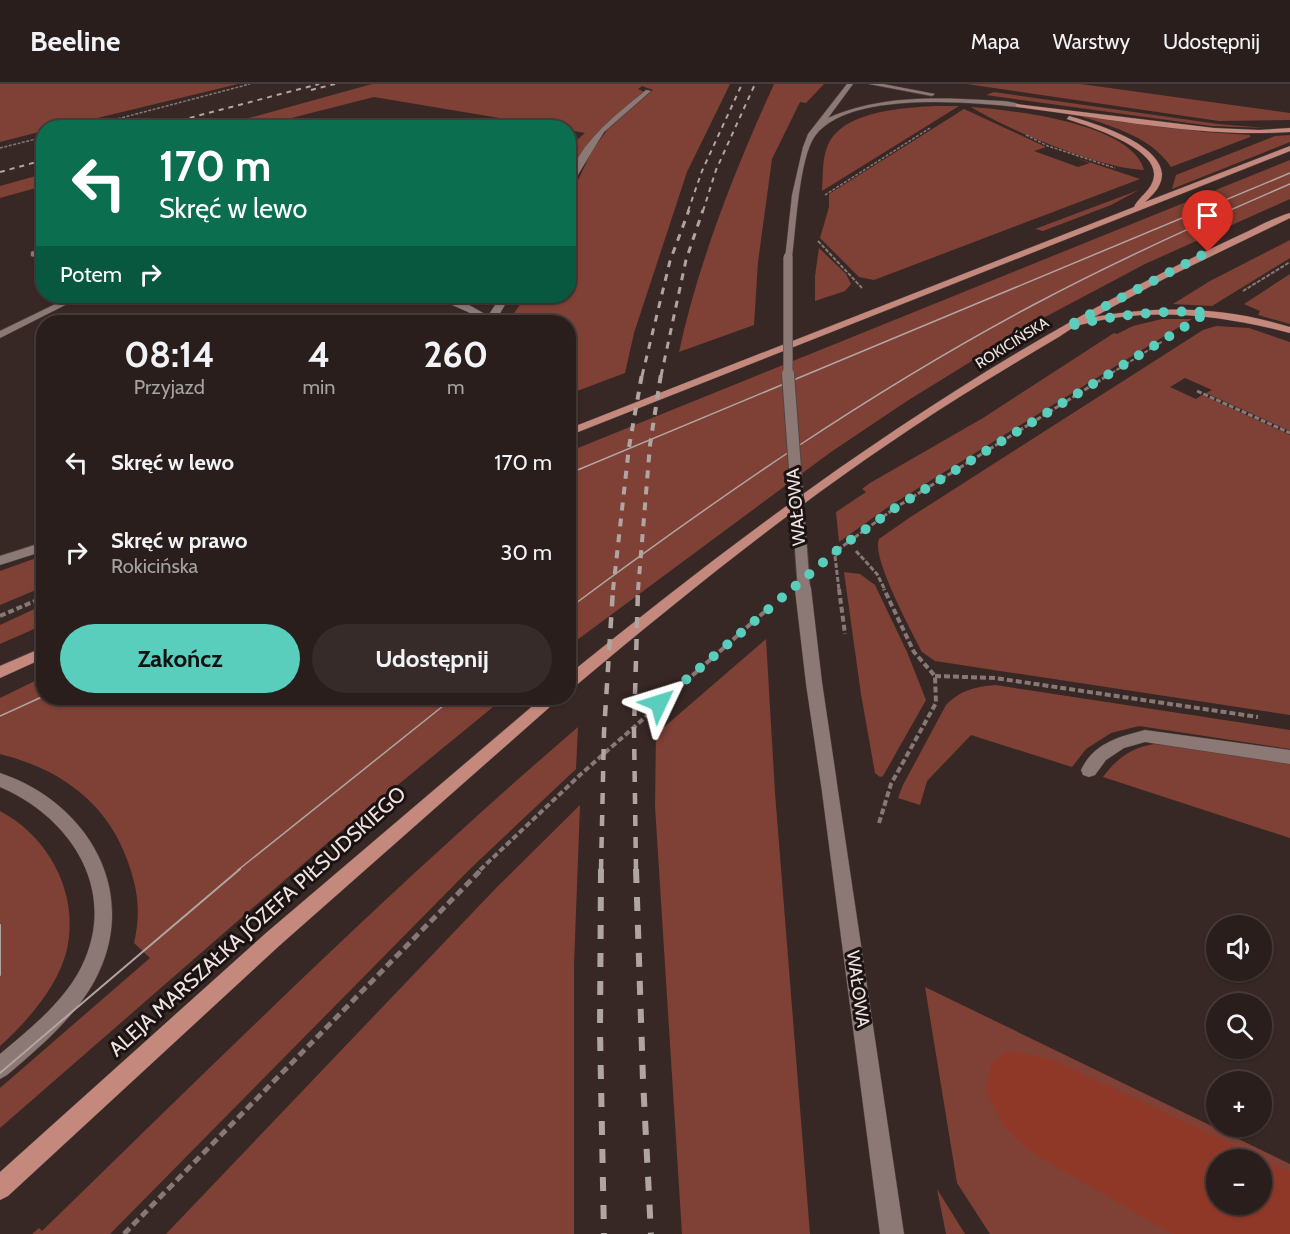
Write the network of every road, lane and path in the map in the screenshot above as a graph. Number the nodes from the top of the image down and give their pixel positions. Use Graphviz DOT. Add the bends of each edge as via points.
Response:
graph roads {
  1 [pos="250,84"];
  2 [pos="850,84"];
  3 [pos="872,84"];
  4 [pos="648,91"];
  5 [pos="974,101"];
  6 [pos="1017,105"];
  7 [pos="113,120"];
  8 [pos="817,129"];
  9 [pos="1290,130"];
  10 [pos="1019,132"];
  11 [pos="36,139"];
  12 [pos="0,148"];
  13 [pos="1290,148"];
  14 [pos="1124,171"];
  15 [pos="576,173"];
  16 [pos="824,202"];
  17 [pos="1126,213"];
  18 [pos="1290,215"];
  19 [pos="816,238"];
  20 [pos="814,245"];
  21 [pos="825,248"];
  22 [pos="1290,262"];
  23 [pos="863,288"];
  24 [pos="64,303"];
  25 [pos="454,303"];
  26 [pos="1208,312"];
  27 [pos="40,315"];
  28 [pos="479,315"];
  29 [pos="36,317"];
  30 [pos="1066,327"];
  31 [pos="1290,330"];
  32 [pos="0,335"];
  33 [pos="1197,391"];
  34 [pos="576,431"];
  35 [pos="1290,433"];
  36 [pos="36,549"];
  37 [pos="856,550"];
  38 [pos="832,554"];
  39 [pos="0,561"];
  40 [pos="36,600"];
  41 [pos="777,601"];
  42 [pos="0,616"];
  43 [pos="36,656"];
  44 [pos="0,672"];
  45 [pos="935,676"];
  46 [pos="576,677"];
  47 [pos="544,705"];
  48 [pos="1266,719"];
  49 [pos="1290,757"];
  50 [pos="1089,770"];
  51 [pos="0,780"];
  52 [pos="879,822"];
  53 [pos="0,1068"];
  54 [pos="0,1188"];
  55 [pos="124,1234"];
  56 [pos="892,1234"];
  1 -- 7 [label="path"];
  2 -- 8 [label="street, WAŁOWA"];
  3 -- 5 [label="street"];
  4 -- 15 [label="street" via="602,131"];
  5 -- 6 [label="street"];
  5 -- 8 [label="street" via="883,104 842,115"];
  5 -- 16 [label="path" via="826,193"];
  6 -- 9 [label="main road" via="1214,130"];
  6 -- 17 [label="main road" via="1090,124 1145,151 1158,168 1157,183 1143,202"];
  8 -- 56 [label="street, WAŁOWA, bridge" via="804,154 788,257 791,444 811,672"];
  10 -- 14 [label="path" via="1048,146"];
  11 -- 12 [label="path"];
  13 -- 17 [label="main road"];
  17 -- 34 [label="main road"];
  18 -- 30 [label="main road, ROKICIŃSKA" via="1165,274"];
  19 -- 20 [label="path"];
  21 -- 23 [label="path"];
  22 -- 26 [label="path"];
  24 -- 27 [label="street"];
  25 -- 28 [label="street"];
  26 -- 30 [label="main road" via="1138,313"];
  26 -- 31 [label="main road"];
  26 -- 38 [label="path" via="895,508"];
  29 -- 32 [label="street"];
  30 -- 46 [label="main road, ROKICIŃSKA" via="889,438 795,503"];
  33 -- 35 [label="path"];
  36 -- 39 [label="street"];
  37 -- 45 [label="path" via="877,574 914,652"];
  40 -- 42 [label="path"];
  41 -- 55 [label="path" via="580,774 477,873"];
  43 -- 44 [label="main road"];
  45 -- 48 [label="path" via="995,678"];
  45 -- 52 [label="path" via="936,703 891,784"];
  47 -- 54 [label="main road, ALEJA MARSZAŁKA JÓZEFA PIŁSUDSKIEGO" via="118,1078"];
  49 -- 50 [label="street" via="1145,736 1119,743 1100,754"];
  51 -- 53 [label="street" via="37,797 59,812 74,829 90,858 103,903 102,932 94,961 78,990"];
}
